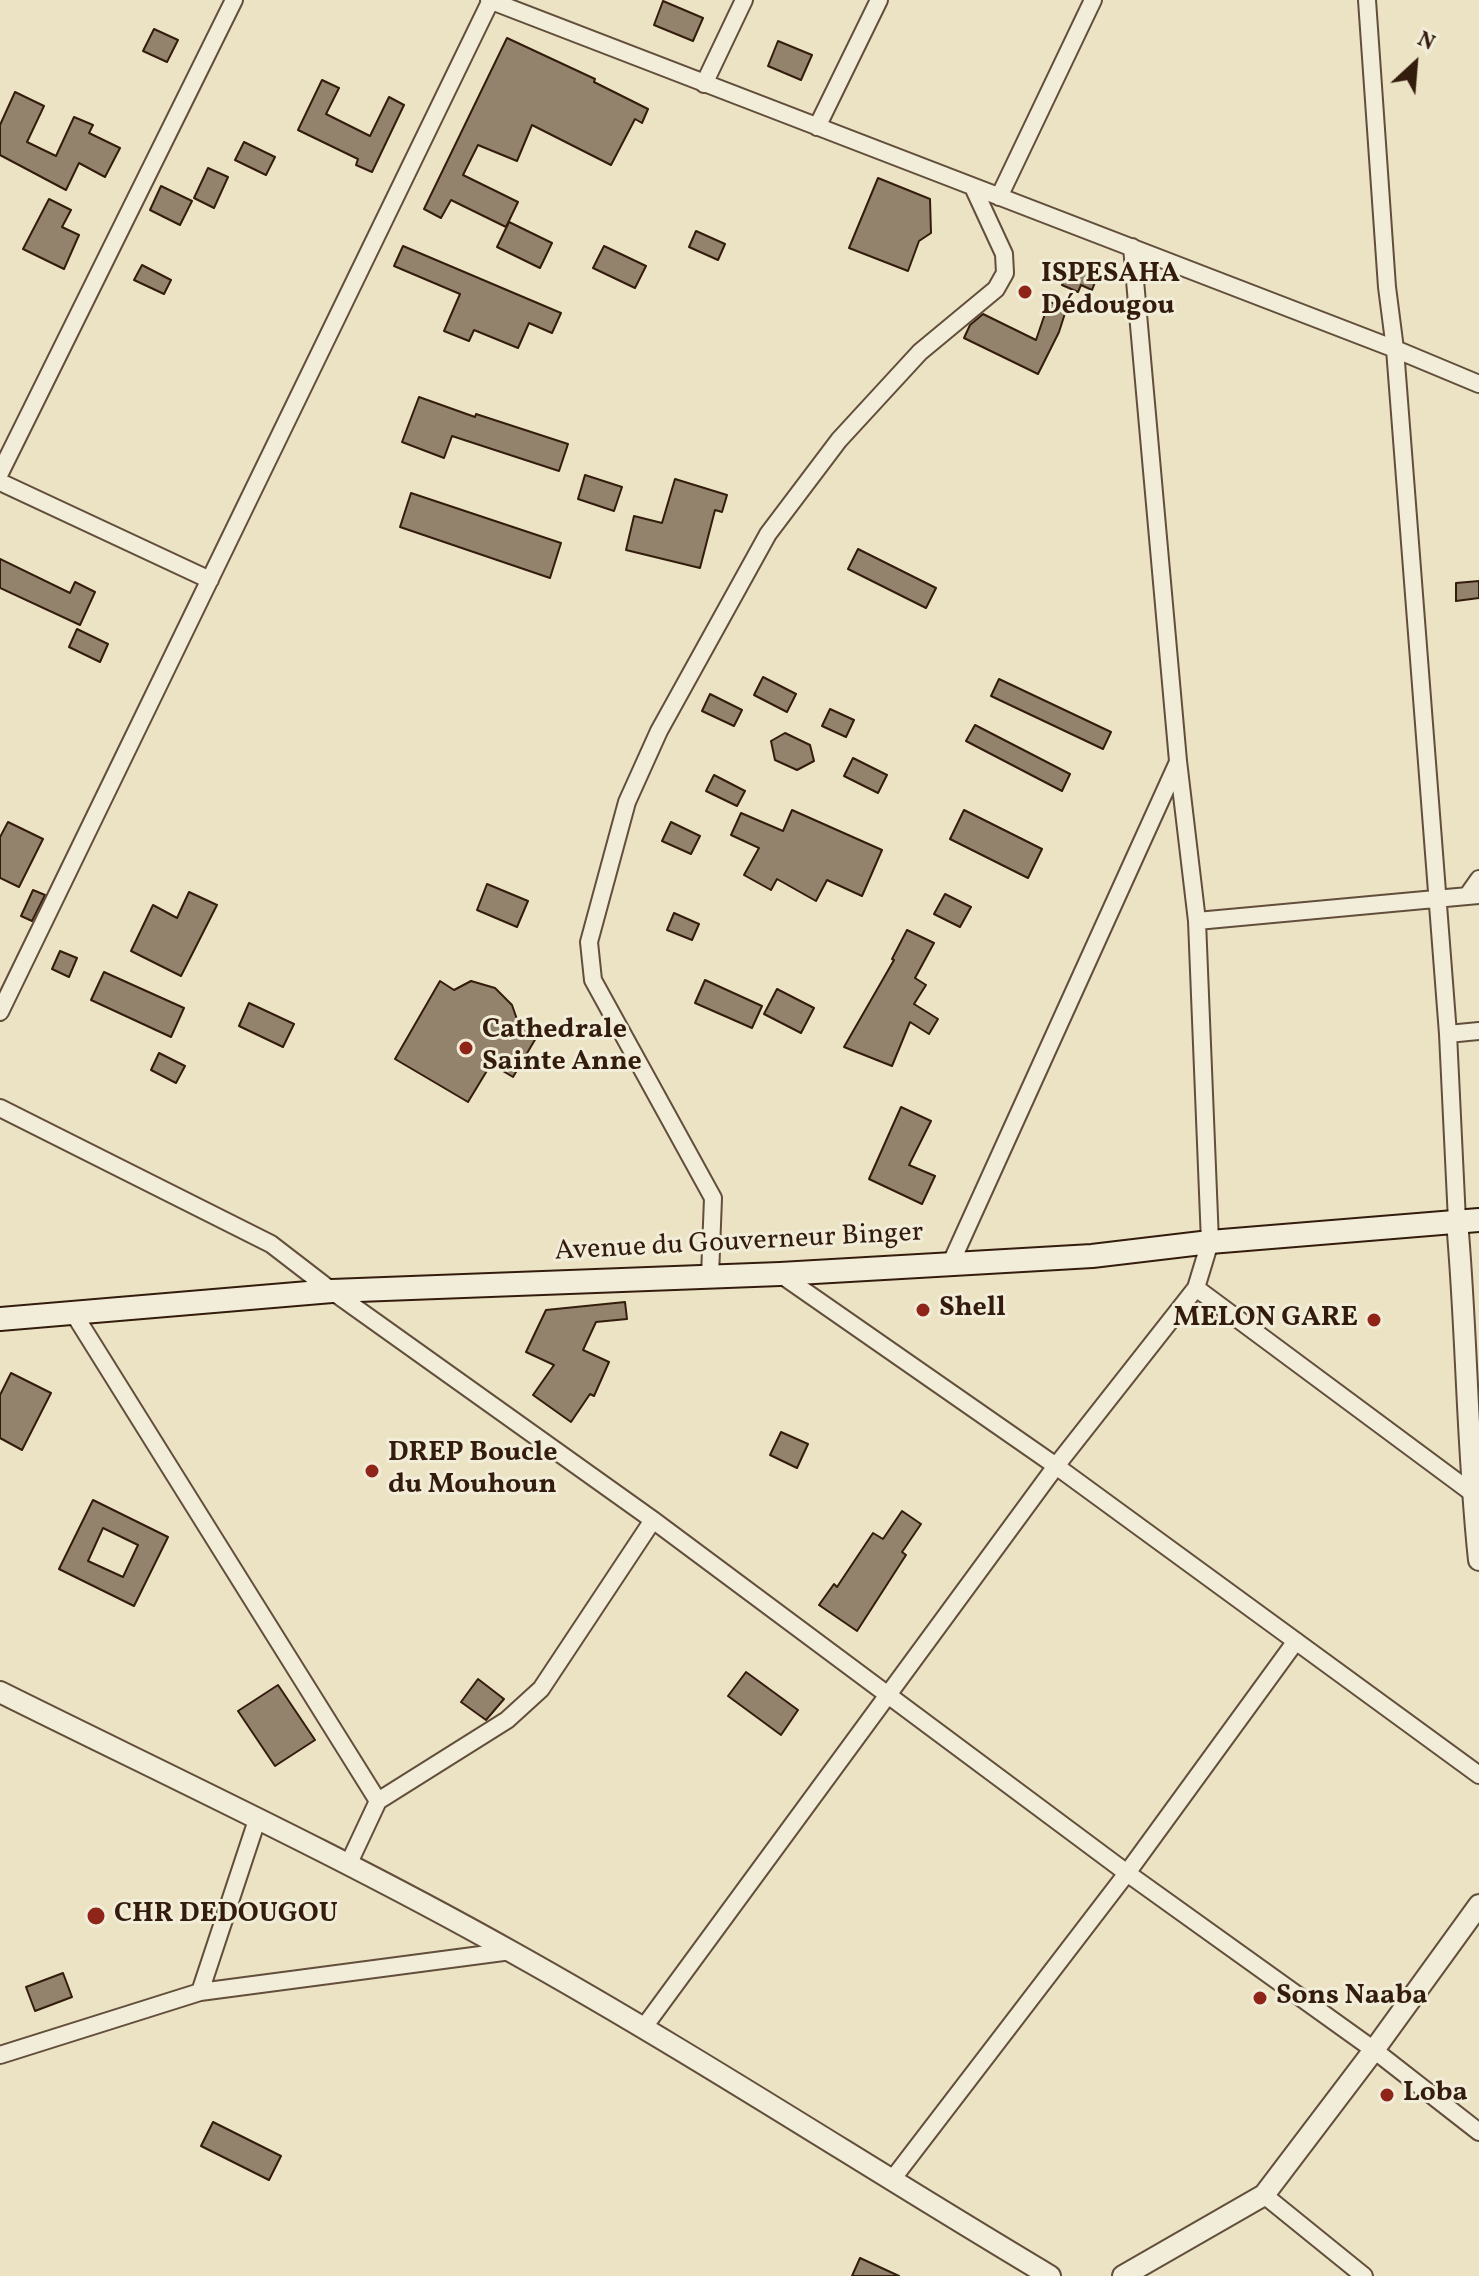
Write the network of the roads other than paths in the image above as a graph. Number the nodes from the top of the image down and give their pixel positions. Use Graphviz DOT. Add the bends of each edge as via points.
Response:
graph roads {
  1 [pos="234,0"];
  2 [pos="491,0"];
  3 [pos="744,0"];
  4 [pos="879,0"];
  5 [pos="1093,0"];
  6 [pos="1367,0"];
  7 [pos="704,84"];
  8 [pos="817,127"];
  9 [pos="973,187"];
  10 [pos="999,197"];
  11 [pos="1132,247"];
  12 [pos="1395,349"];
  13 [pos="1479,384"];
  14 [pos="0,473"];
  15 [pos="0,482"];
  16 [pos="210,580"];
  17 [pos="1178,761"];
  18 [pos="1479,879"];
  19 [pos="1473,896"];
  20 [pos="1438,899"];
  21 [pos="1197,921"];
  22 [pos="0,1012"];
  23 [pos="1479,1031"];
  24 [pos="1448,1034"];
  25 [pos="0,1108"];
  26 [pos="1468,1221"];
  27 [pos="1210,1242"];
  28 [pos="950,1265"];
  29 [pos="780,1274"];
  30 [pos="710,1276"];
  31 [pos="1196,1288"];
  32 [pos="332,1291"];
  33 [pos="1472,1310"];
  34 [pos="74,1314"];
  35 [pos="0,1319"];
  36 [pos="1056,1466"];
  37 [pos="1476,1496"];
  38 [pos="653,1520"];
  39 [pos="1479,1560"];
  40 [pos="1296,1641"];
  41 [pos="0,1692"];
  42 [pos="887,1694"];
  43 [pos="1479,1775"];
  44 [pos="378,1801"];
  45 [pos="257,1820"];
  46 [pos="348,1865"];
  47 [pos="1127,1873"];
  48 [pos="1479,1905"];
  49 [pos="511,1951"];
  50 [pos="200,1992"];
  51 [pos="644,2027"];
  52 [pos="1374,2050"];
  53 [pos="0,2055"];
  54 [pos="1479,2132"];
  55 [pos="891,2181"];
  56 [pos="1264,2195"];
  57 [pos="1050,2276"];
  58 [pos="1123,2276"];
  59 [pos="1364,2276"];
  1 -- 14 [label="street"];
  2 -- 7 [label="street"];
  2 -- 16 [label="street"];
  3 -- 7 [label="street"];
  4 -- 8 [label="street"];
  5 -- 10 [label="street"];
  6 -- 12 [label="street"];
  7 -- 8 [label="street"];
  8 -- 9 [label="street"];
  9 -- 10 [label="street"];
  9 -- 30 [label="street" via="1004,254 1005,273 996,289 920,352 839,440 768,534 659,731 627,802 596,909 589,942 593,980 713,1198"];
  10 -- 11 [label="street"];
  11 -- 12 [label="street"];
  11 -- 17 [label="street"];
  12 -- 13 [label="street"];
  12 -- 20 [label="street"];
  15 -- 16 [label="street"];
  16 -- 22 [label="street"];
  17 -- 21 [label="street"];
  17 -- 28 [label="street"];
  18 -- 19 [label="street"];
  19 -- 20 [label="street"];
  20 -- 21 [label="street"];
  20 -- 24 [label="street"];
  21 -- 27 [label="street"];
  23 -- 24 [label="street"];
  24 -- 26 [label="street"];
  25 -- 32 [label="street" via="271,1244"];
  26 -- 27 [label="main road, Avenue du Gouverneur Binger"];
  26 -- 33 [label="street"];
  27 -- 28 [label="main road, Avenue du Gouverneur Binger"];
  27 -- 31 [label="street"];
  28 -- 29 [label="main road, Avenue du Gouverneur Binger"];
  29 -- 30 [label="main road, Avenue du Gouverneur Binger"];
  29 -- 36 [label="street"];
  30 -- 32 [label="main road, Avenue du Gouverneur Binger"];
  31 -- 36 [label="street"];
  31 -- 37 [label="street"];
  32 -- 34 [label="main road, Avenue du Gouverneur Binger"];
  32 -- 38 [label="street"];
  33 -- 37 [label="street"];
  34 -- 35 [label="main road, Avenue du Gouverneur Binger"];
  34 -- 44 [label="street"];
  36 -- 40 [label="street"];
  36 -- 42 [label="street"];
  37 -- 39 [label="street"];
  38 -- 42 [label="street"];
  38 -- 44 [label="street" via="541,1689 507,1720"];
  40 -- 43 [label="street"];
  40 -- 47 [label="street"];
  41 -- 45 [label="street"];
  42 -- 47 [label="street"];
  42 -- 51 [label="street"];
  44 -- 46 [label="street"];
  45 -- 46 [label="street"];
  45 -- 50 [label="street"];
  46 -- 49 [label="street"];
  47 -- 52 [label="street"];
  47 -- 55 [label="street"];
  48 -- 52 [label="street"];
  49 -- 50 [label="street"];
  49 -- 51 [label="street"];
  50 -- 53 [label="street"];
  51 -- 55 [label="street"];
  52 -- 54 [label="street"];
  52 -- 56 [label="street"];
  55 -- 57 [label="street"];
  56 -- 58 [label="street"];
  56 -- 59 [label="street"];
}
